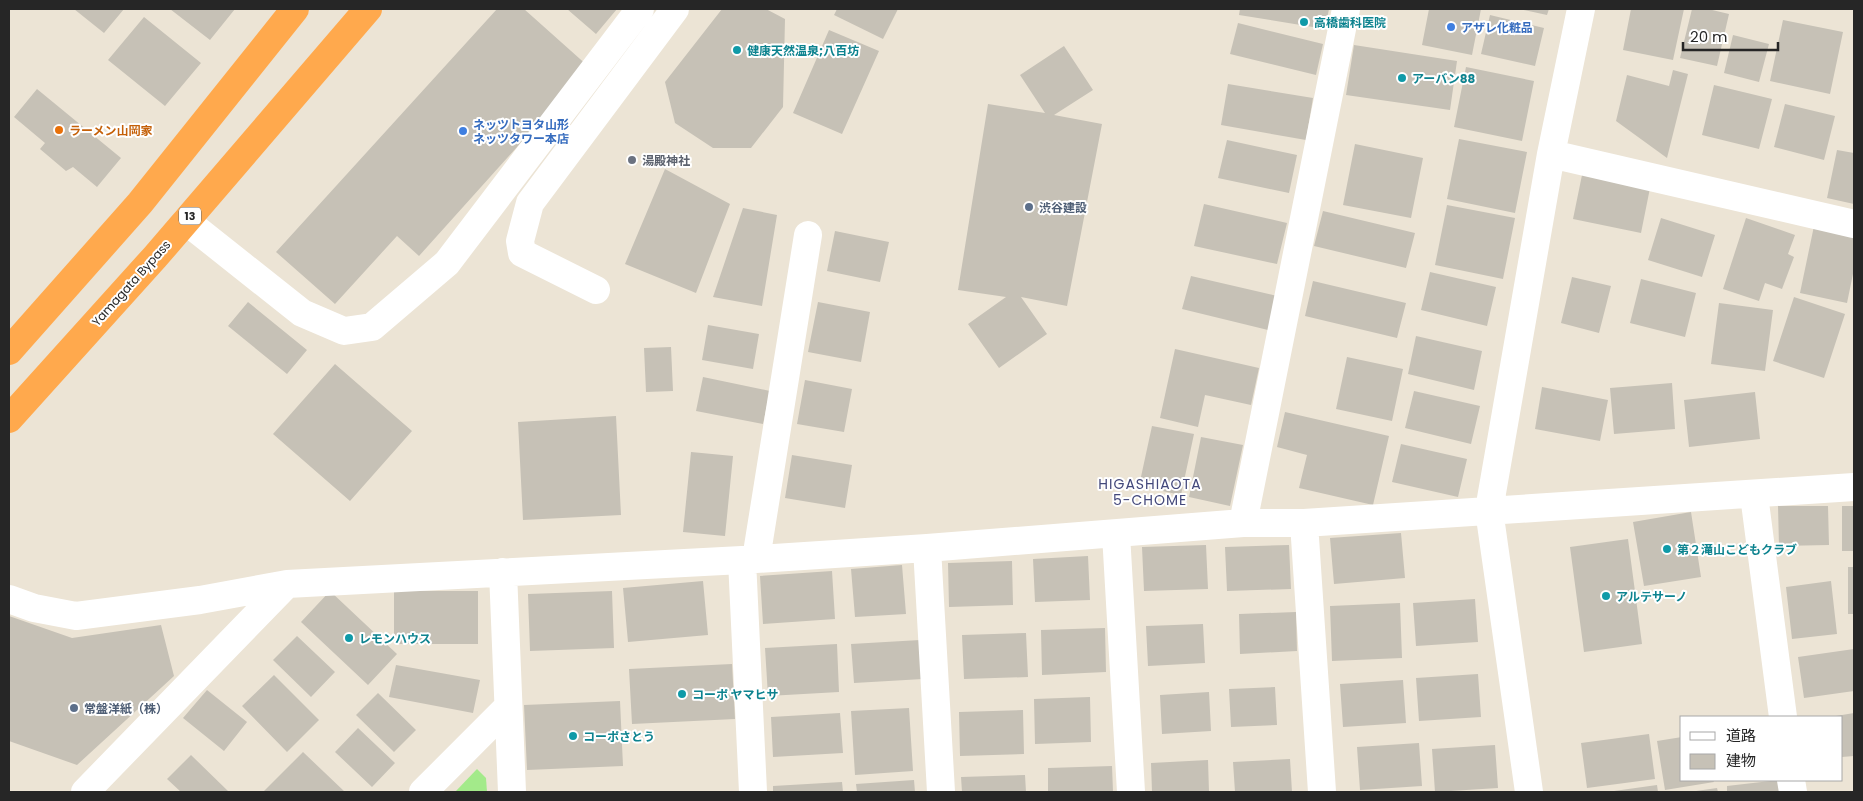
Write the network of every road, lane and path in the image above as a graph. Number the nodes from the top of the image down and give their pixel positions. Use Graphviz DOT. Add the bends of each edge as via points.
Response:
graph roads {
  1 [pos="295,9"];
  2 [pos="368,9"];
  3 [pos="640,9"];
  4 [pos="675,9"];
  5 [pos="1346,9"];
  6 [pos="1581,9"];
  7 [pos="1551,154"];
  8 [pos="186,221"];
  9 [pos="1854,224"];
  10 [pos="808,234"];
  11 [pos="596,290"];
  12 [pos="9,351"];
  13 [pos="9,419"];
  14 [pos="1854,487"];
  15 [pos="1754,495"];
  16 [pos="1489,510"];
  17 [pos="1243,523"];
  18 [pos="1304,523"];
  19 [pos="1116,534"];
  20 [pos="928,548"];
  21 [pos="749,559"];
  22 [pos="503,572"];
  23 [pos="287,584"];
  24 [pos="9,599"];
  25 [pos="507,708"];
  26 [pos="1783,716"];
  27 [pos="85,792"];
  28 [pos="424,792"];
  29 [pos="512,792"];
  30 [pos="753,792"];
  31 [pos="941,792"];
  32 [pos="1130,792"];
  33 [pos="1322,792"];
  34 [pos="1529,792"];
  1 -- 12 [label="highway" via="140,203"];
  2 -- 8 [label="highway, Yamagata Bypass / 13"];
  3 -- 8 [label="street" via="447,263 372,327 344,332 302,313"];
  4 -- 11 [label="street" via="530,203 520,241 522,253"];
  5 -- 17 [label="street"];
  6 -- 7 [label="street"];
  7 -- 9 [label="street"];
  7 -- 16 [label="street"];
  8 -- 13 [label="highway, Yamagata Bypass / 13"];
  10 -- 21 [label="street"];
  14 -- 15 [label="street"];
  15 -- 16 [label="street"];
  15 -- 26 [label="street"];
  16 -- 18 [label="street"];
  16 -- 34 [label="street"];
  17 -- 18 [label="street"];
  17 -- 19 [label="street"];
  18 -- 33 [label="street"];
  19 -- 20 [label="street"];
  19 -- 32 [label="street"];
  20 -- 21 [label="street"];
  20 -- 31 [label="street"];
  21 -- 22 [label="street"];
  21 -- 30 [label="street"];
  22 -- 23 [label="street"];
  22 -- 25 [label="street"];
  23 -- 24 [label="street" via="200,600 76,616 34,608"];
  23 -- 27 [label="street"];
  25 -- 28 [label="street"];
  25 -- 29 [label="street"];
}
